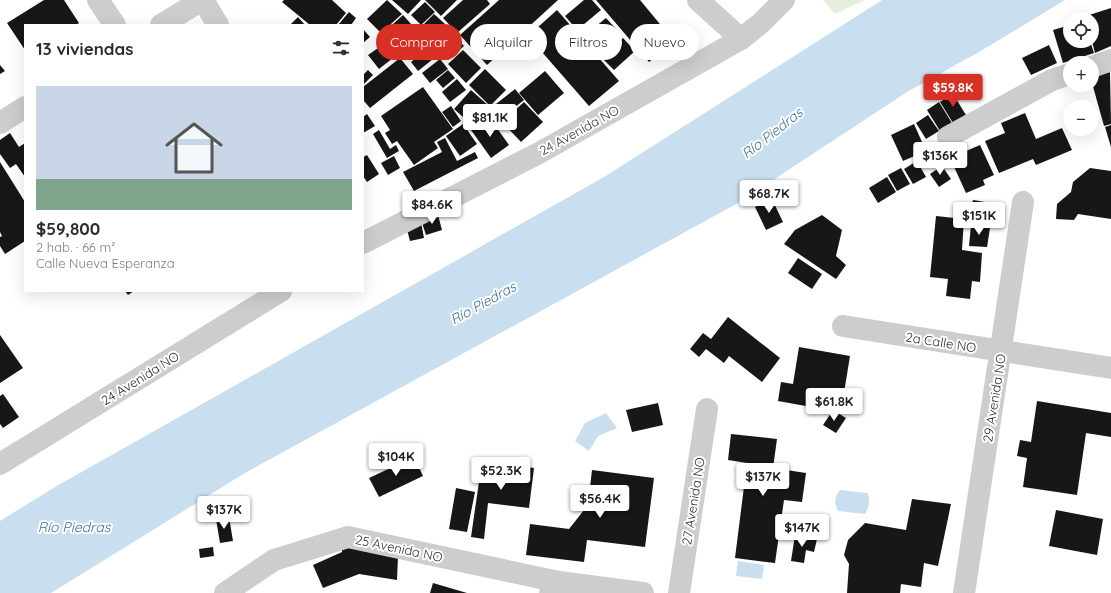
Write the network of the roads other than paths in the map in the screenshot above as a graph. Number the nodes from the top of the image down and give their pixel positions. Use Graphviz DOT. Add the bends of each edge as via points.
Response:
graph roads {
  1 [pos="98,0"];
  2 [pos="203,0"];
  3 [pos="698,0"];
  4 [pos="784,0"];
  5 [pos="114,24"];
  6 [pos="163,24"];
  7 [pos="217,24"];
  8 [pos="741,39"];
  9 [pos="1111,60"];
  10 [pos="1099,64"];
  11 [pos="1063,76"];
  12 [pos="24,108"];
  13 [pos="0,123"];
  14 [pos="948,137"];
  15 [pos="1023,202"];
  16 [pos="364,242"];
  17 [pos="272,293"];
  18 [pos="843,326"];
  19 [pos="1001,351"];
  20 [pos="1111,368"];
  21 [pos="707,409"];
  22 [pos="0,464"];
  23 [pos="554,588"];
  24 [pos="225,593"];
  25 [pos="643,593"];
  26 [pos="679,593"];
  27 [pos="964,593"];
  1 -- 5 [label="street"];
  2 -- 6 [label="street"];
  2 -- 7 [label="street"];
  3 -- 8 [label="street"];
  4 -- 8 [label="street, 24 Avenida NO"];
  8 -- 16 [label="street, 24 Avenida NO" via="539,153"];
  9 -- 10 [label="street"];
  11 -- 14 [label="street"];
  12 -- 13 [label="street"];
  15 -- 19 [label="street, 29 Avenida NO"];
  17 -- 22 [label="street, 24 Avenida NO"];
  18 -- 19 [label="street, 2a Calle NO"];
  19 -- 20 [label="street, 2a Calle NO"];
  19 -- 27 [label="street, 29 Avenida NO"];
  21 -- 26 [label="street, 27 Avenida NO"];
  23 -- 24 [label="street, 25 Avenida NO" via="348,537 274,560"];
  23 -- 25 [label="street, 25 Avenida NO"];
}
